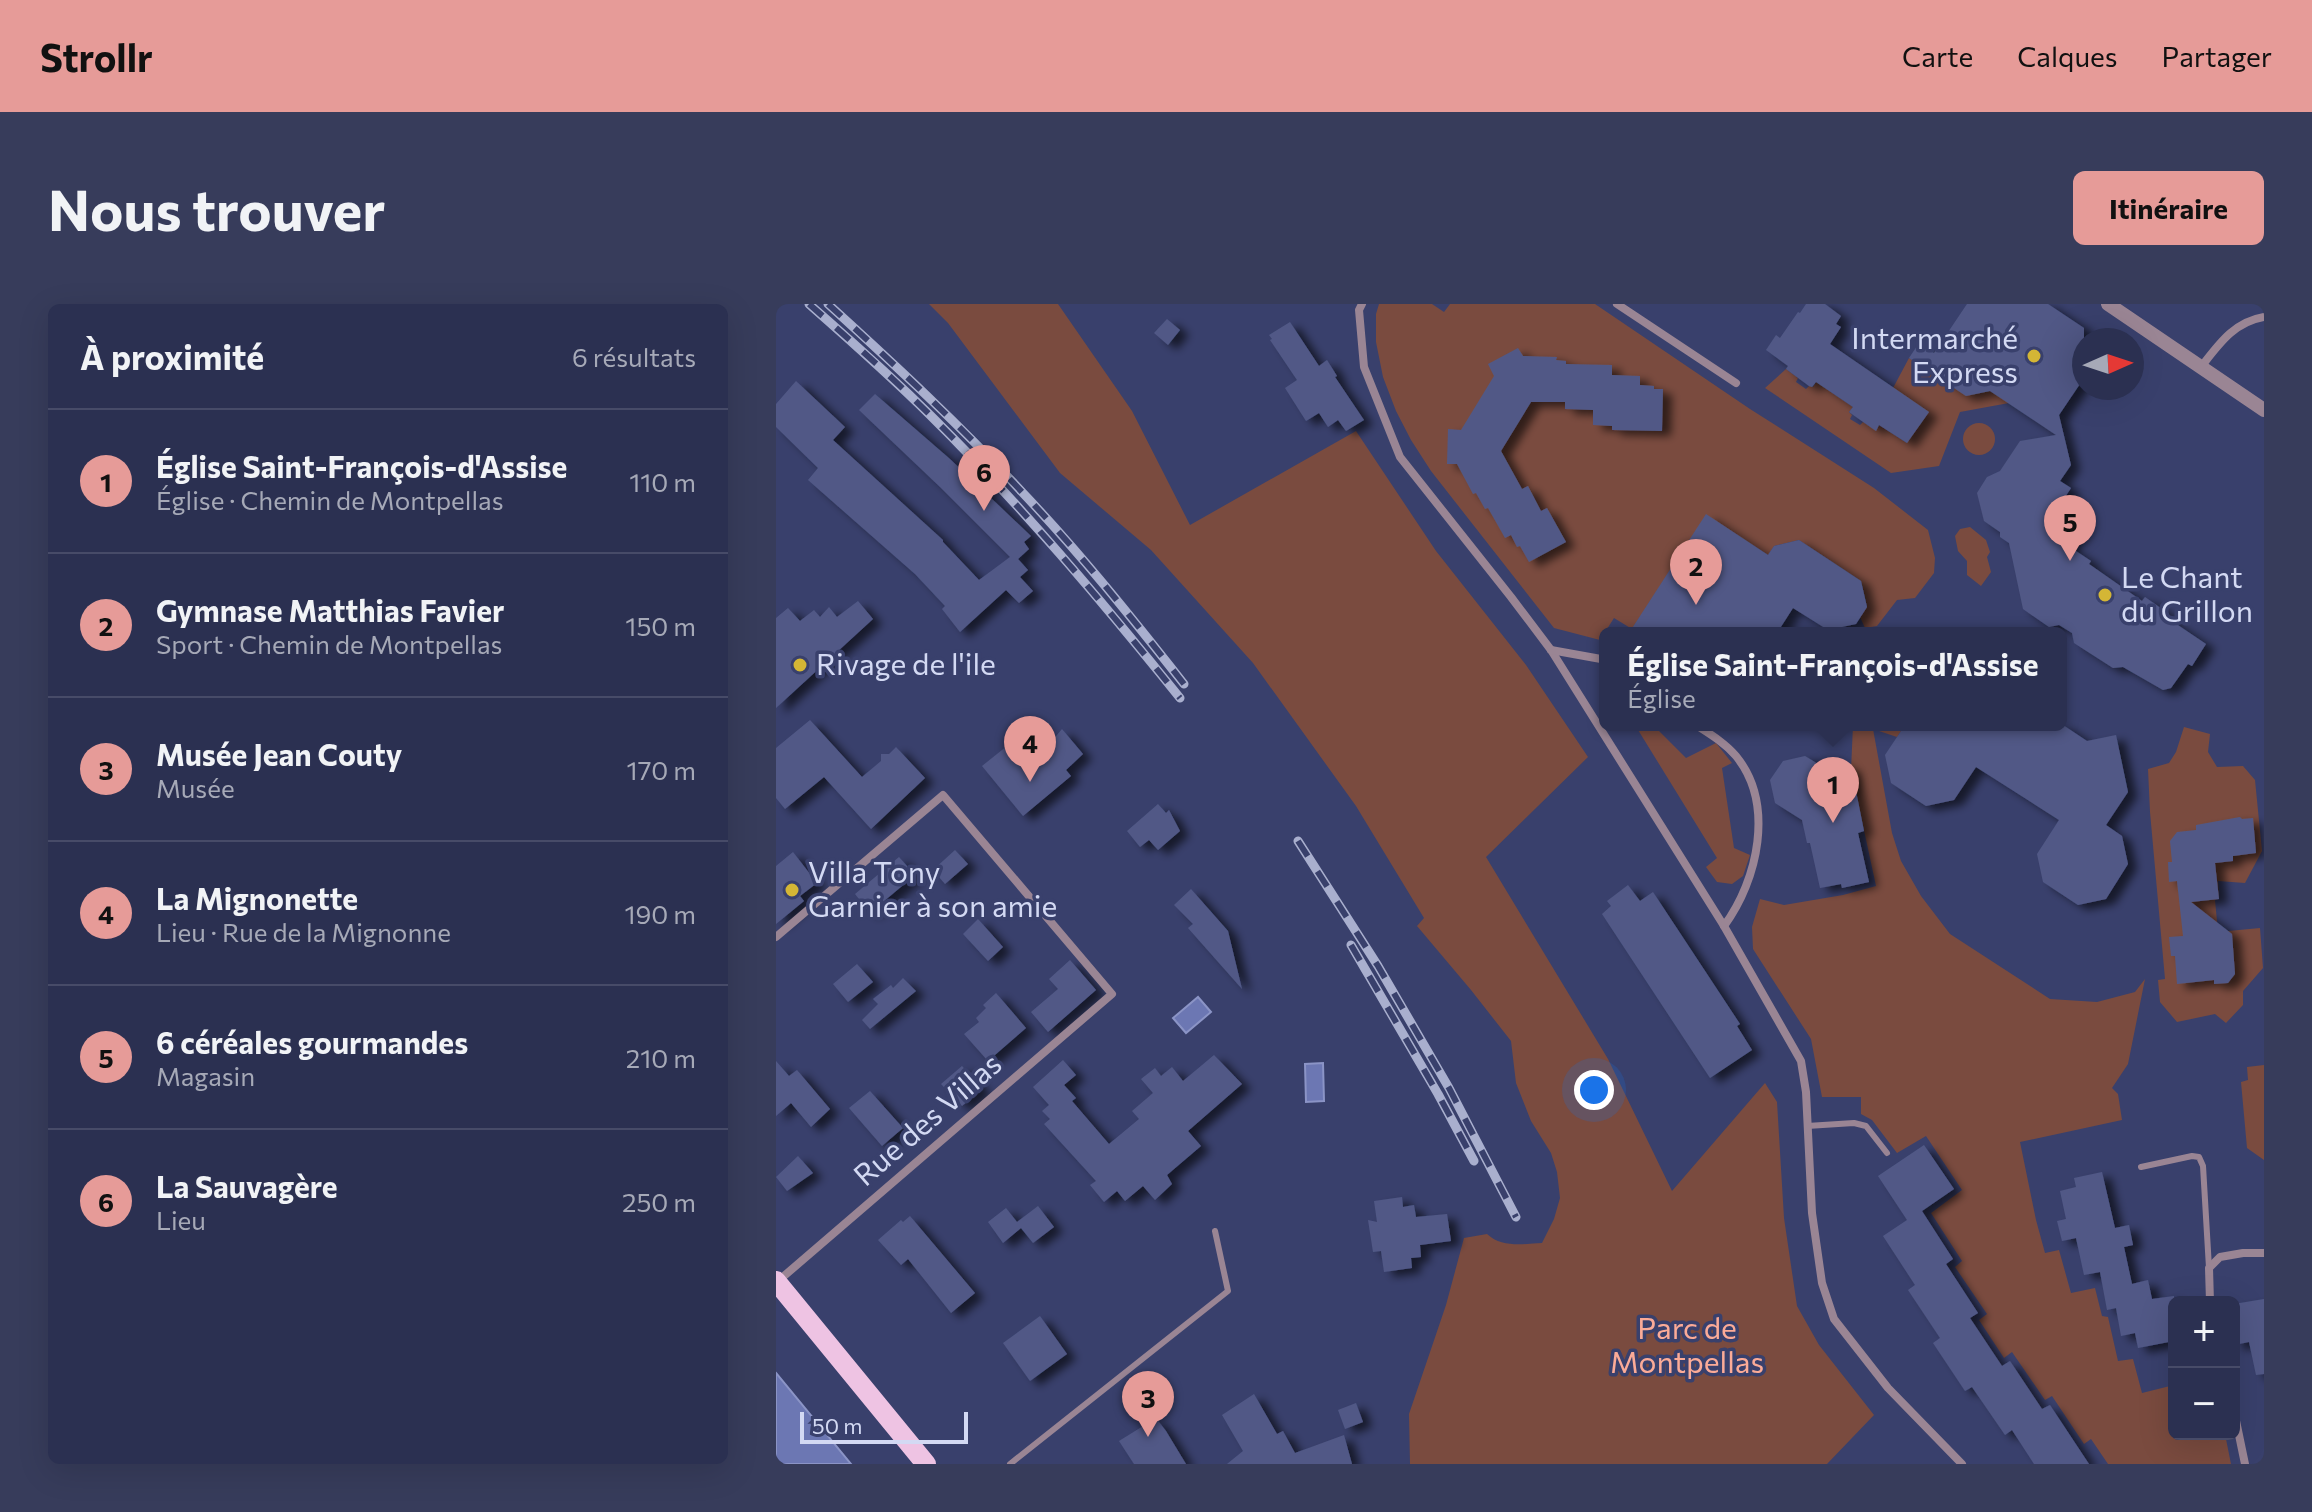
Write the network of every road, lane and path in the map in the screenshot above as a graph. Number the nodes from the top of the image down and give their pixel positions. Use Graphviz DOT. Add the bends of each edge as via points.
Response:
graph roads {
  1 [pos="1362,304"];
  2 [pos="1617,304"];
  3 [pos="2108,304"];
  4 [pos="2264,317"];
  5 [pos="2201,367"];
  6 [pos="1736,383"];
  7 [pos="2264,410"];
  8 [pos="1551,650"];
  9 [pos="1599,659"];
  10 [pos="1599,727"];
  11 [pos="1602,731"];
  12 [pos="1705,731"];
  13 [pos="1724,926"];
  14 [pos="776,937"];
  15 [pos="1807,1126"];
  16 [pos="1887,1153"];
  17 [pos="2141,1167"];
  18 [pos="1215,1231"];
  19 [pos="2264,1253"];
  20 [pos="2209,1268"];
  21 [pos="776,1282"];
  22 [pos="2210,1296"];
  23 [pos="2240,1440"];
  24 [pos="926,1464"];
  25 [pos="1010,1464"];
  26 [pos="1962,1464"];
  27 [pos="2245,1464"];
  1 -- 8 [label="street" via="1364,367 1400,457"];
  2 -- 6 [label="street"];
  3 -- 5 [label="street"];
  4 -- 5 [label="street" via="2232,330"];
  5 -- 7 [label="street"];
  8 -- 9 [label="street"];
  8 -- 10 [label="street"];
  11 -- 13 [label="street"];
  12 -- 13 [label="street" via="1737,757 1751,782 1759,822 1745,888"];
  13 -- 15 [label="street" via="1801,1061"];
  14 -- 21 [label="street, Rue des Villas" via="943,795 1112,994"];
  15 -- 16 [label="lane" via="1866,1126"];
  15 -- 26 [label="street" via="1812,1213 1822,1283 1834,1319 1888,1388"];
  17 -- 20 [label="lane" via="2199,1157"];
  18 -- 25 [label="lane" via="1228,1291"];
  19 -- 20 [label="street" via="2220,1257"];
  20 -- 22 [label="street"];
  21 -- 24 [label="main road"];
  23 -- 27 [label="street"];
}
